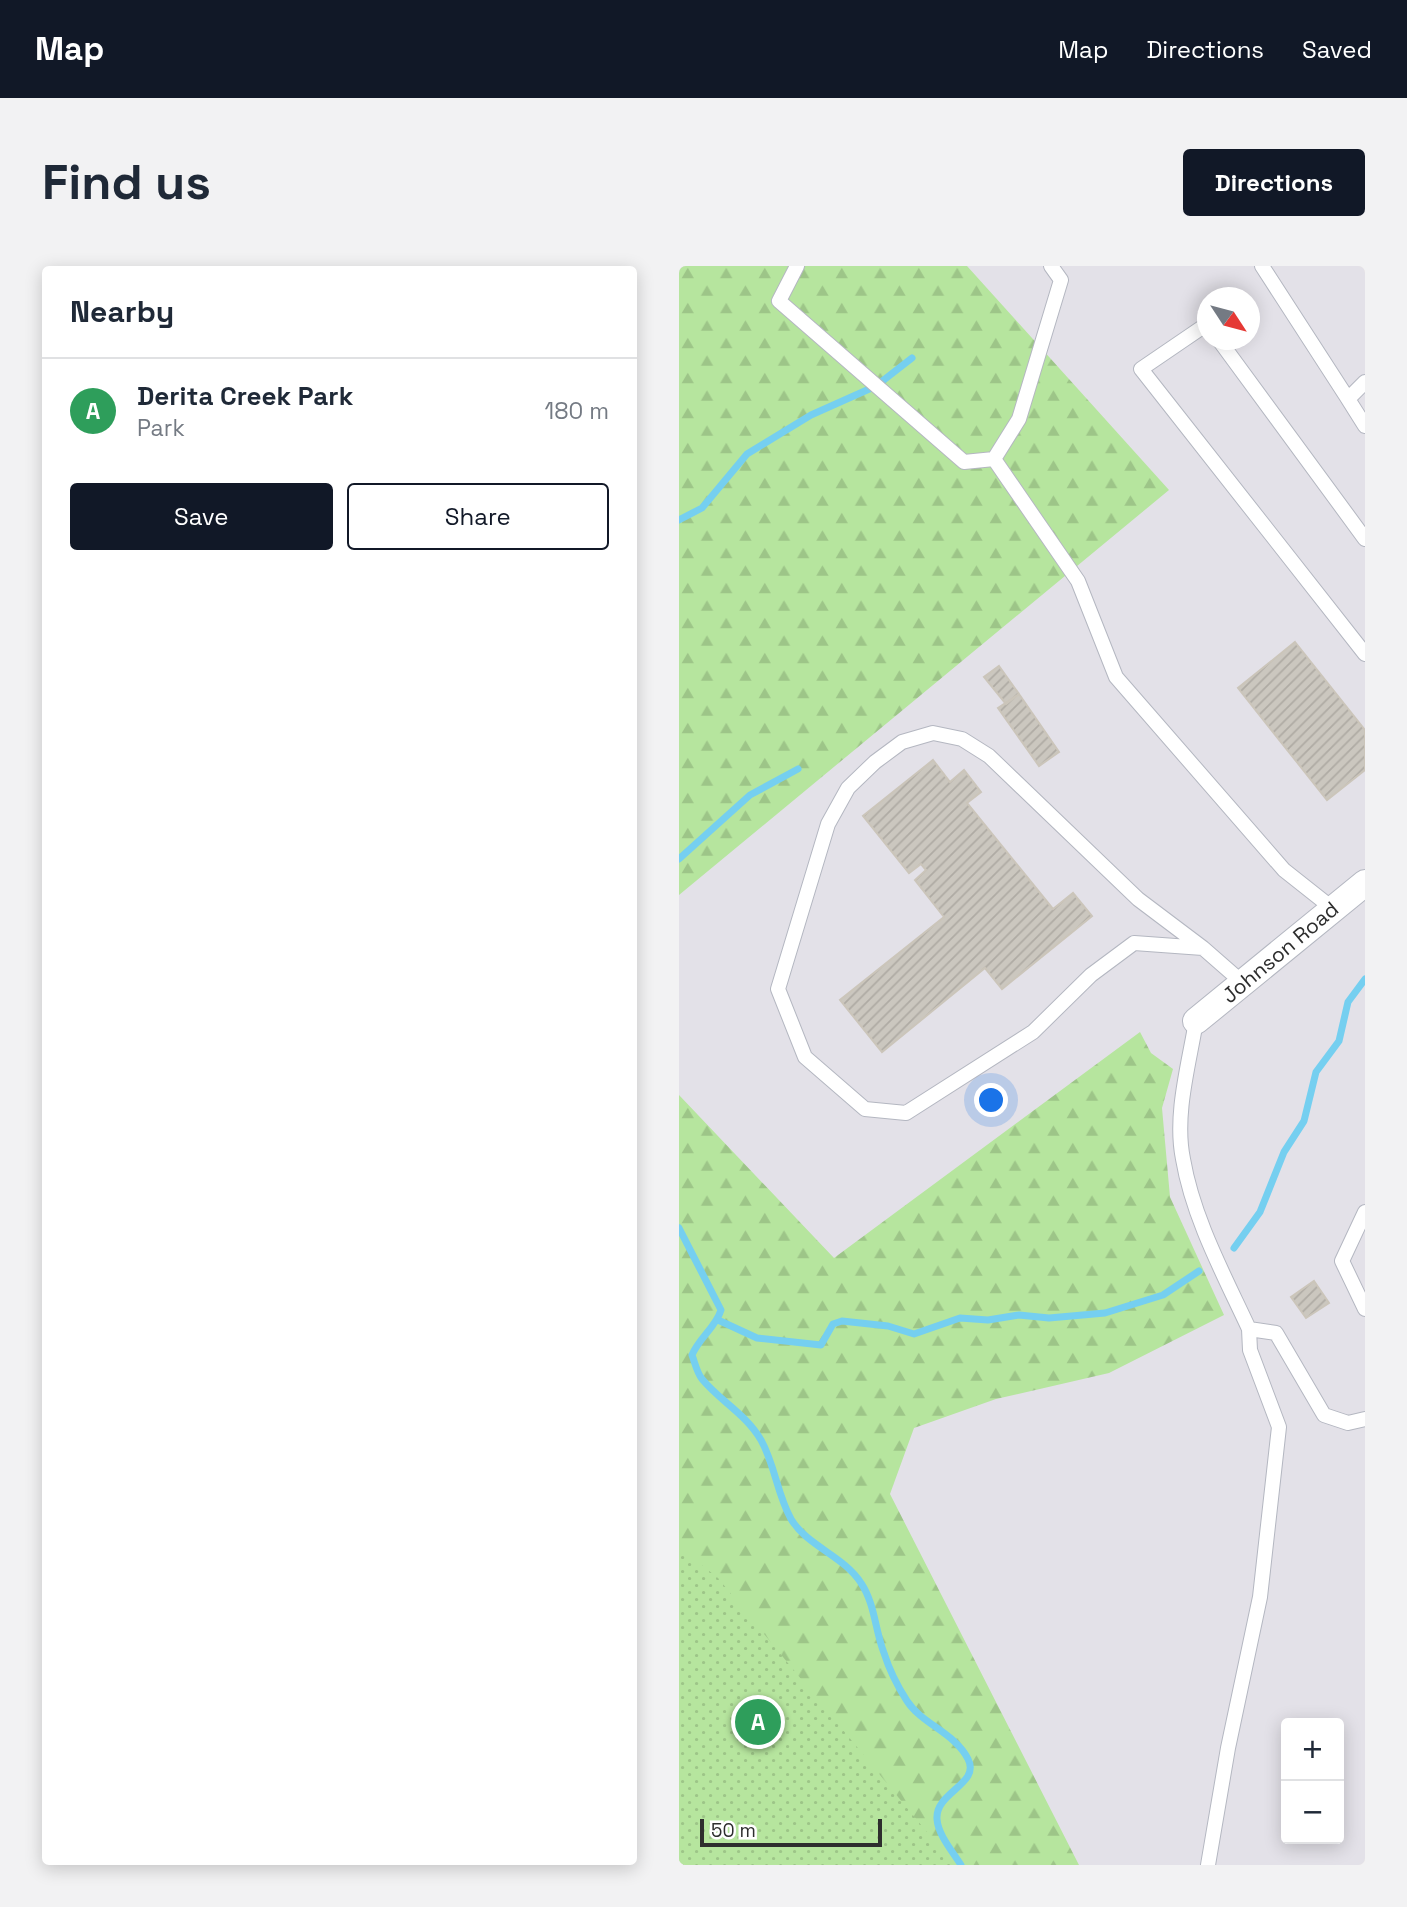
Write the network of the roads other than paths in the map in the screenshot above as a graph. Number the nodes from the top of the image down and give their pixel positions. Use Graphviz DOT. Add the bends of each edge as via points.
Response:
graph roads {
  1 [pos="797,266"];
  2 [pos="1051,266"];
  3 [pos="1262,266"];
  4 [pos="1197,331"];
  5 [pos="1226,350"];
  6 [pos="1365,382"];
  7 [pos="1348,399"];
  8 [pos="1365,426"];
  9 [pos="994,460"];
  10 [pos="1365,539"];
  11 [pos="1365,654"];
  12 [pos="1365,883"];
  13 [pos="1332,908"];
  14 [pos="1202,948"];
  15 [pos="1243,983"];
  16 [pos="1196,1021"];
  17 [pos="1365,1212"];
  18 [pos="1365,1309"];
  19 [pos="1249,1329"];
  20 [pos="1365,1419"];
  21 [pos="1208,1865"];
  1 -- 9 [label="lane" via="779,301 964,462"];
  2 -- 9 [label="lane" via="1061,279 1019,419"];
  3 -- 7 [label="lane"];
  4 -- 11 [label="lane" via="1141,369"];
  5 -- 10 [label="lane"];
  6 -- 7 [label="lane"];
  7 -- 8 [label="lane"];
  9 -- 13 [label="lane" via="1078,580 1116,677 1284,870"];
  12 -- 13 [label="street, Johnson Road"];
  13 -- 15 [label="street, Johnson Road"];
  14 -- 14 [label="lane" via="1138,898 989,756 962,739 933,733 902,742 849,788 828,824 778,989 805,1056 865,1109 906,1113 1033,1032 1091,975 1134,943"];
  14 -- 15 [label="lane"];
  15 -- 16 [label="street, Johnson Road"];
  16 -- 19 [label="lane" via="1186,1084 1182,1159 1209,1244"];
  17 -- 18 [label="lane" via="1342,1261"];
  19 -- 20 [label="lane" via="1276,1333 1324,1415 1348,1423"];
  19 -- 21 [label="lane" via="1250,1350 1279,1427 1260,1597"];
}
